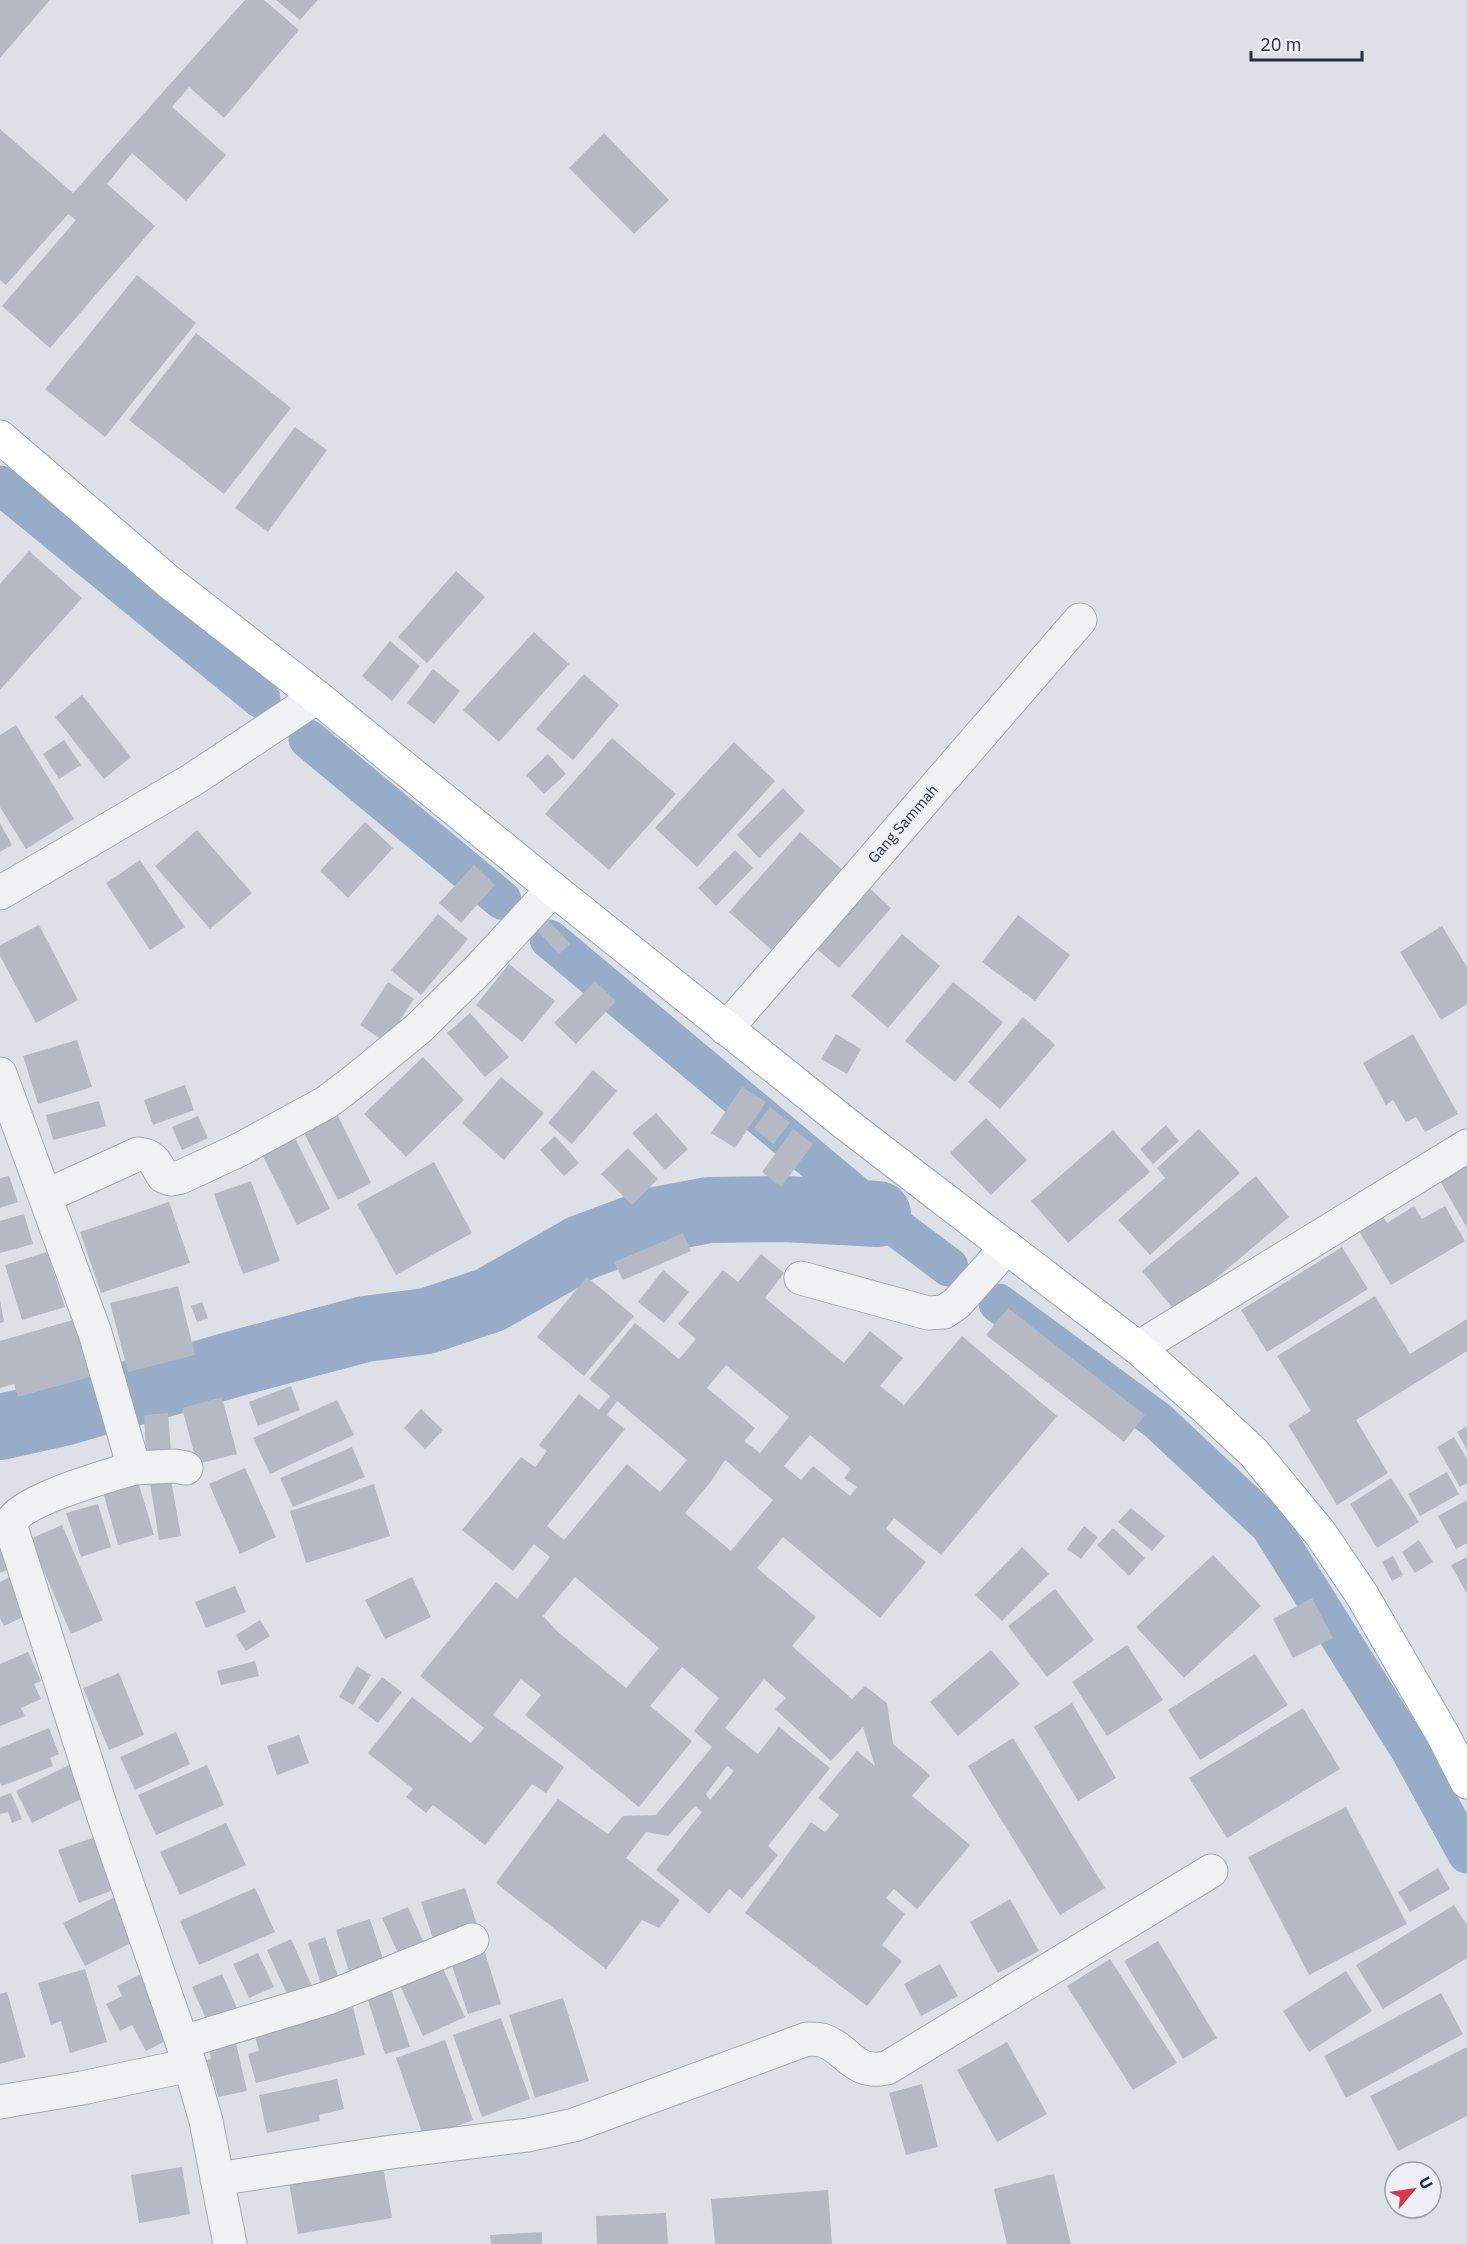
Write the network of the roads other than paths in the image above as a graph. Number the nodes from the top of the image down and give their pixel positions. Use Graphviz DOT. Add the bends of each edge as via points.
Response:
graph roads {
  1 [pos="0,437"];
  2 [pos="1080,620"];
  3 [pos="318,697"];
  4 [pos="553,889"];
  5 [pos="0,893"];
  6 [pos="726,1029"];
  7 [pos="0,1074"];
  8 [pos="1467,1146"];
  9 [pos="46,1196"];
  10 [pos="1007,1247"];
  11 [pos="801,1278"];
  12 [pos="1138,1348"];
  13 [pos="134,1468"];
  14 [pos="186,1468"];
  15 [pos="1467,1782"];
  16 [pos="1211,1871"];
  17 [pos="472,1940"];
  18 [pos="186,2054"];
  19 [pos="0,2102"];
  20 [pos="217,2179"];
  21 [pos="230,2244"];
  1 -- 3 [label="main road" via="169,582"];
  2 -- 6 [label="street, Gang Sammah"];
  3 -- 4 [label="main road"];
  3 -- 5 [label="street" via="192,780"];
  4 -- 6 [label="main road"];
  4 -- 9 [label="street" via="419,1028 327,1102 181,1177 163,1176 153,1158 138,1154"];
  6 -- 10 [label="main road"];
  7 -- 9 [label="street"];
  8 -- 12 [label="street"];
  9 -- 13 [label="street" via="95,1333"];
  10 -- 11 [label="street" via="957,1303 944,1312 928,1313"];
  10 -- 12 [label="main road"];
  12 -- 15 [label="main road" via="1254,1453 1320,1533 1368,1605"];
  13 -- 14 [label="street"];
  13 -- 18 [label="street" via="66,1490 20,1512 10,1524 104,1817"];
  16 -- 20 [label="street" via="887,2068 874,2071 860,2066 823,2040 807,2039 574,2125 528,2135"];
  17 -- 18 [label="street"];
  18 -- 19 [label="street" via="82,2088"];
  18 -- 20 [label="street" via="206,2121"];
  20 -- 21 [label="street"];
}
